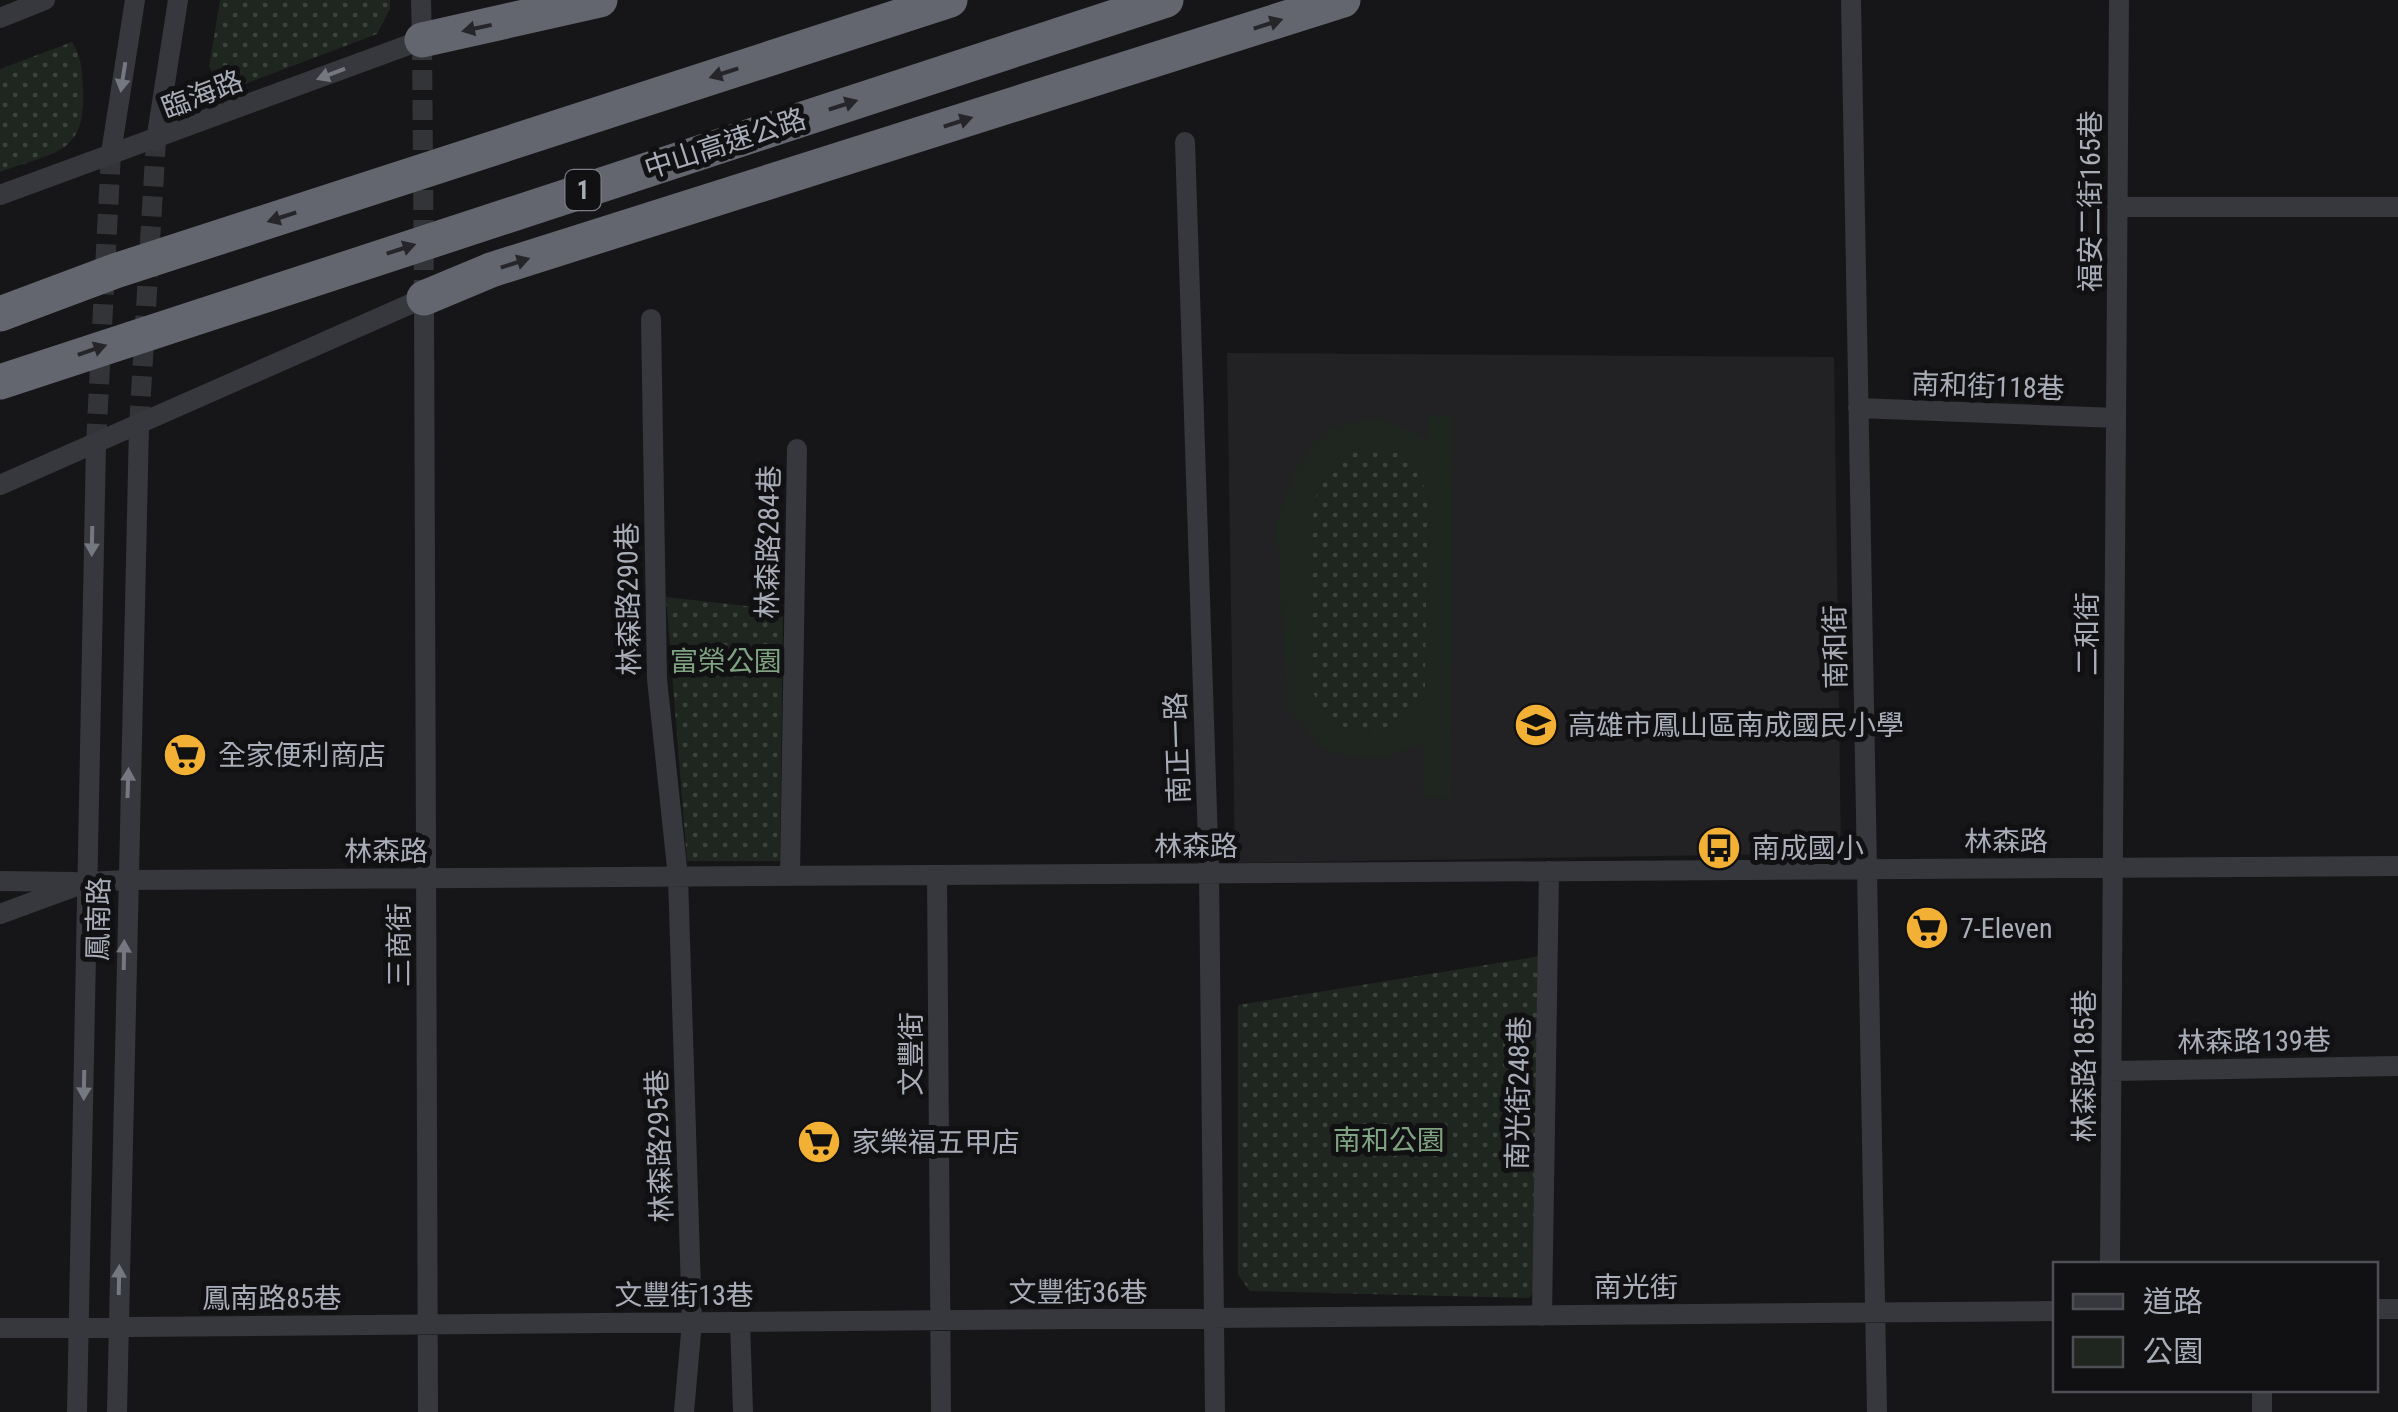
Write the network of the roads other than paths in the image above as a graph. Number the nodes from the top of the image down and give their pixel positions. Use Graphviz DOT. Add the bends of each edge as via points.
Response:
graph roads {
  1 [pos="45,0"];
  2 [pos="135,0"];
  3 [pos="178,0"];
  4 [pos="421,0"];
  5 [pos="600,0"];
  6 [pos="950,0"];
  7 [pos="1166,0"];
  8 [pos="1343,0"];
  9 [pos="1850,0"];
  10 [pos="2119,0"];
  11 [pos="0,18"];
  12 [pos="422,40"];
  13 [pos="156,141"];
  14 [pos="1185,142"];
  15 [pos="111,153"];
  16 [pos="0,195"];
  17 [pos="2398,207"];
  18 [pos="2117,208"];
  19 [pos="424,298"];
  20 [pos="0,314"];
  21 [pos="651,319"];
  22 [pos="0,382"];
  23 [pos="1858,408"];
  24 [pos="2116,410"];
  25 [pos="139,426"];
  26 [pos="96,444"];
  27 [pos="797,449"];
  28 [pos="0,485"];
  29 [pos="2398,866"];
  30 [pos="2113,868"];
  31 [pos="1867,869"];
  32 [pos="1549,872"];
  33 [pos="1209,873"];
  34 [pos="937,875"];
  35 [pos="790,876"];
  36 [pos="678,877"];
  37 [pos="426,878"];
  38 [pos="126,880"];
  39 [pos="0,881"];
  40 [pos="88,882"];
  41 [pos="0,914"];
  42 [pos="2398,1066"];
  43 [pos="2112,1072"];
  44 [pos="2110,1262"];
  45 [pos="2053,1312"];
  46 [pos="1875,1313"];
  47 [pos="1542,1316"];
  48 [pos="1217,1318"];
  49 [pos="940,1320"];
  50 [pos="692,1322"];
  51 [pos="740,1322"];
  52 [pos="427,1325"];
  53 [pos="79,1327"];
  54 [pos="118,1327"];
  55 [pos="0,1328"];
  56 [pos="78,1412"];
  57 [pos="116,1412"];
  58 [pos="428,1412"];
  59 [pos="684,1412"];
  60 [pos="742,1412"];
  61 [pos="941,1412"];
  62 [pos="1215,1412"];
  63 [pos="1877,1412"];
  1 -- 11 [label="street"];
  2 -- 15 [label="street, one-way"];
  3 -- 13 [label="street"];
  4 -- 12 [label="street"];
  5 -- 12 [label="highway, one-way"];
  6 -- 20 [label="highway, one-way, bridge" via="115,270"];
  22 -- 7 [label="highway, 中山高速公路 / 1, one-way, bridge"];
  19 -- 8 [label="highway, one-way" via="491,270"];
  9 -- 23 [label="street, 南和街"];
  10 -- 18 [label="street, 福安二街165巷"];
  12 -- 13 [label="street, 臨海路, one-way"];
  13 -- 15 [label="street, 臨海路"];
  14 -- 33 [label="street, 南正一路"];
  15 -- 16 [label="street, 臨海路"];
  17 -- 18 [label="street"];
  18 -- 24 [label="street, 福安二街165巷"];
  19 -- 25 [label="street"];
  19 -- 37 [label="street, 三商街"];
  21 -- 36 [label="street, 林森路290巷" via="657,679"];
  23 -- 24 [label="street, 南和街118巷"];
  23 -- 31 [label="street, 南和街"];
  24 -- 30 [label="street, 二和街"];
  25 -- 26 [label="street"];
  38 -- 25 [label="street, 鳳南路, one-way"];
  26 -- 28 [label="street"];
  26 -- 40 [label="street, 鳳南路, one-way"];
  27 -- 35 [label="street, 林森路284巷"];
  29 -- 30 [label="street, 林森路"];
  30 -- 31 [label="street, 林森路"];
  30 -- 43 [label="street, 林森路185巷"];
  31 -- 32 [label="street, 林森路"];
  31 -- 46 [label="street, 南和街"];
  32 -- 33 [label="street, 林森路"];
  32 -- 47 [label="street, 南光街248巷"];
  33 -- 34 [label="street, 林森路"];
  33 -- 48 [label="street, 南正一路"];
  34 -- 35 [label="street, 林森路"];
  34 -- 49 [label="street, 文豐街"];
  35 -- 36 [label="street, 林森路"];
  36 -- 37 [label="street, 林森路"];
  36 -- 50 [label="street, 林森路295巷"];
  37 -- 38 [label="street, 林森路"];
  37 -- 52 [label="street, 三商街"];
  38 -- 40 [label="street, 林森路"];
  54 -- 38 [label="street, 鳳南路, one-way"];
  39 -- 40 [label="street"];
  40 -- 41 [label="street, 林森路"];
  40 -- 53 [label="street, 鳳南路, one-way"];
  42 -- 43 [label="street, 林森路139巷"];
  43 -- 44 [label="street, 林森路185巷"];
  45 -- 46 [label="street, 南光街"];
  46 -- 47 [label="street, 南光街"];
  46 -- 63 [label="street, 南和街"];
  47 -- 48 [label="street, 南光街"];
  48 -- 49 [label="street, 文豐街36巷"];
  48 -- 62 [label="street, 南正一路"];
  49 -- 51 [label="street, 文豐街13巷"];
  49 -- 61 [label="street, 文豐街"];
  50 -- 51 [label="street, 文豐街13巷"];
  50 -- 52 [label="street, 文豐街13巷"];
  50 -- 59 [label="street, 林森路295巷"];
  51 -- 60 [label="street"];
  52 -- 54 [label="street, 鳳南路85巷"];
  52 -- 58 [label="street, 三商街"];
  53 -- 54 [label="street, 鳳南路85巷"];
  53 -- 55 [label="street, 鳳南路85巷"];
  53 -- 56 [label="street, 鳳南路"];
  54 -- 57 [label="street, 鳳南路"];
}
